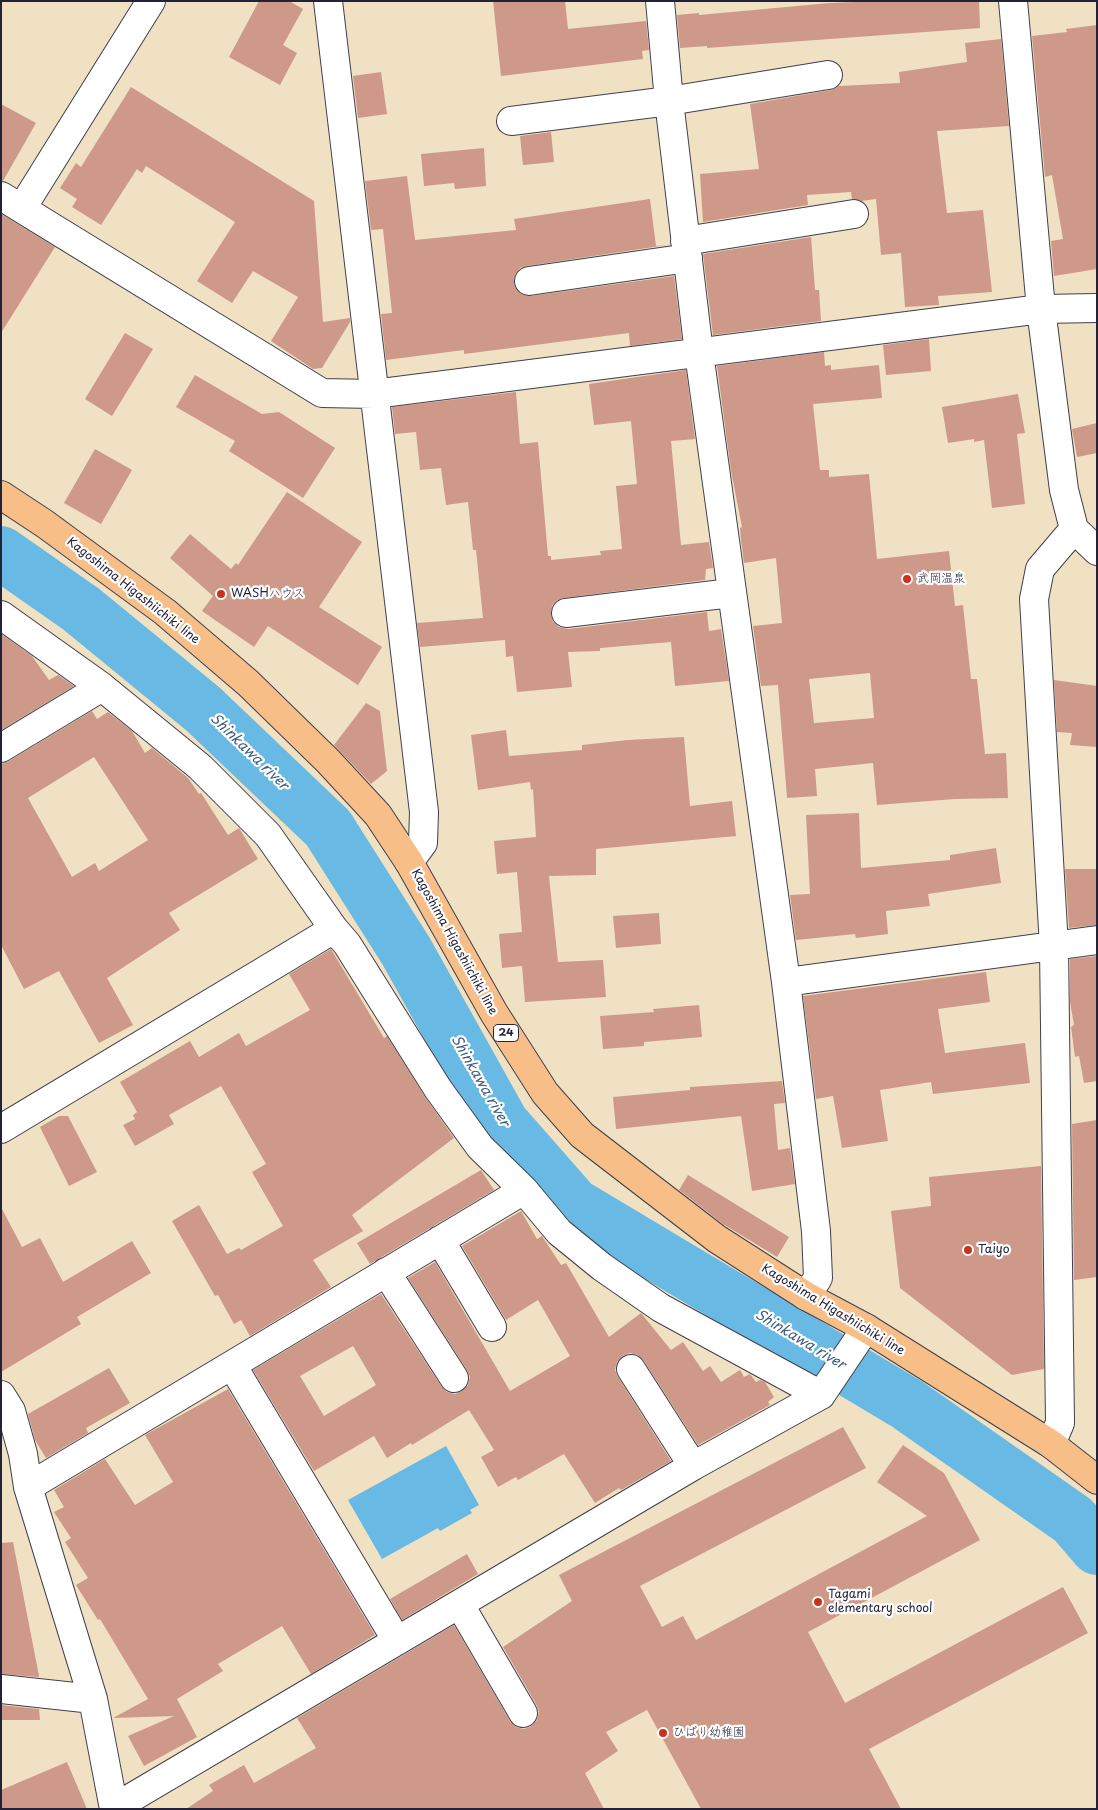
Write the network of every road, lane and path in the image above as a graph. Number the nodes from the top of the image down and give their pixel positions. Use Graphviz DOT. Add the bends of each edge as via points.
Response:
graph roads {
  1 [pos="151,1"];
  2 [pos="328,1"];
  3 [pos="660,1"];
  4 [pos="1013,1"];
  5 [pos="828,75"];
  6 [pos="669,101"];
  7 [pos="511,121"];
  8 [pos="11,202"];
  9 [pos="854,214"];
  10 [pos="687,250"];
  11 [pos="528,281"];
  12 [pos="1097,308"];
  13 [pos="1041,309"];
  14 [pos="699,353"];
  15 [pos="374,394"];
  16 [pos="1,495"];
  17 [pos="1074,529"];
  18 [pos="1097,551"];
  19 [pos="731,592"];
  20 [pos="566,613"];
  21 [pos="1,615"];
  22 [pos="102,687"];
  23 [pos="1,748"];
  24 [pos="409,862"];
  25 [pos="334,929"];
  26 [pos="1097,940"];
  27 [pos="1054,947"];
  28 [pos="786,982"];
  29 [pos="1,1129"];
  30 [pos="524,1190"];
  31 [pos="440,1240"];
  32 [pos="386,1272"];
  33 [pos="806,1296"];
  34 [pos="492,1327"];
  35 [pos="866,1328"];
  36 [pos="232,1365"];
  37 [pos="631,1369"];
  38 [pos="454,1378"];
  39 [pos="1,1395"];
  40 [pos="821,1395"];
  41 [pos="1051,1444"];
  42 [pos="693,1466"];
  43 [pos="1097,1480"];
  44 [pos="28,1487"];
  45 [pos="460,1605"];
  46 [pos="397,1641"];
  47 [pos="1,1689"];
  48 [pos="93,1699"];
  49 [pos="523,1713"];
  50 [pos="114,1808"];
  1 -- 8 [label="street"];
  2 -- 15 [label="street"];
  3 -- 6 [label="street"];
  4 -- 13 [label="street"];
  5 -- 6 [label="street"];
  6 -- 7 [label="street"];
  6 -- 10 [label="street"];
  8 -- 15 [label="street" via="322,392"];
  9 -- 10 [label="street"];
  10 -- 11 [label="street"];
  10 -- 14 [label="street"];
  12 -- 13 [label="street"];
  13 -- 14 [label="street"];
  13 -- 17 [label="street" via="1064,490"];
  14 -- 15 [label="street"];
  14 -- 19 [label="street"];
  15 -- 24 [label="street" via="424,812 423,843"];
  16 -- 24 [label="main road, Kagoshima Higashiichiki line / 24" via="165,612 248,683 378,815"];
  17 -- 18 [label="street"];
  17 -- 27 [label="street" via="1040,570 1034,599"];
  19 -- 20 [label="street"];
  19 -- 28 [label="street"];
  21 -- 22 [label="street"];
  22 -- 23 [label="street"];
  22 -- 25 [label="street" via="200,767 268,835"];
  24 -- 33 [label="main road, Kagoshima Higashiichiki line / 24" via="494,1013 544,1093 582,1135 718,1239"];
  25 -- 29 [label="street"];
  25 -- 30 [label="street" via="347,944 438,1089 480,1147"];
  26 -- 27 [label="street"];
  27 -- 28 [label="street"];
  27 -- 41 [label="street" via="1060,1423"];
  28 -- 33 [label="street" via="816,1232 818,1278"];
  30 -- 31 [label="street"];
  30 -- 40 [label="street" via="559,1232 654,1303"];
  31 -- 32 [label="street"];
  31 -- 34 [label="street"];
  32 -- 36 [label="street"];
  32 -- 38 [label="street"];
  33 -- 35 [label="main road, Kagoshima Higashiichiki line / 24"];
  35 -- 40 [label="street"];
  35 -- 41 [label="main road, Kagoshima Higashiichiki line / 24"];
  36 -- 44 [label="street"];
  36 -- 46 [label="street"];
  37 -- 42 [label="street"];
  39 -- 44 [label="street" via="11,1411"];
  40 -- 42 [label="street"];
  41 -- 43 [label="main road, Kagoshima Higashiichiki line / 24"];
  42 -- 45 [label="street"];
  44 -- 48 [label="street"];
  45 -- 46 [label="street"];
  45 -- 49 [label="street"];
  46 -- 50 [label="street"];
  47 -- 48 [label="street"];
  48 -- 50 [label="street"];
}
